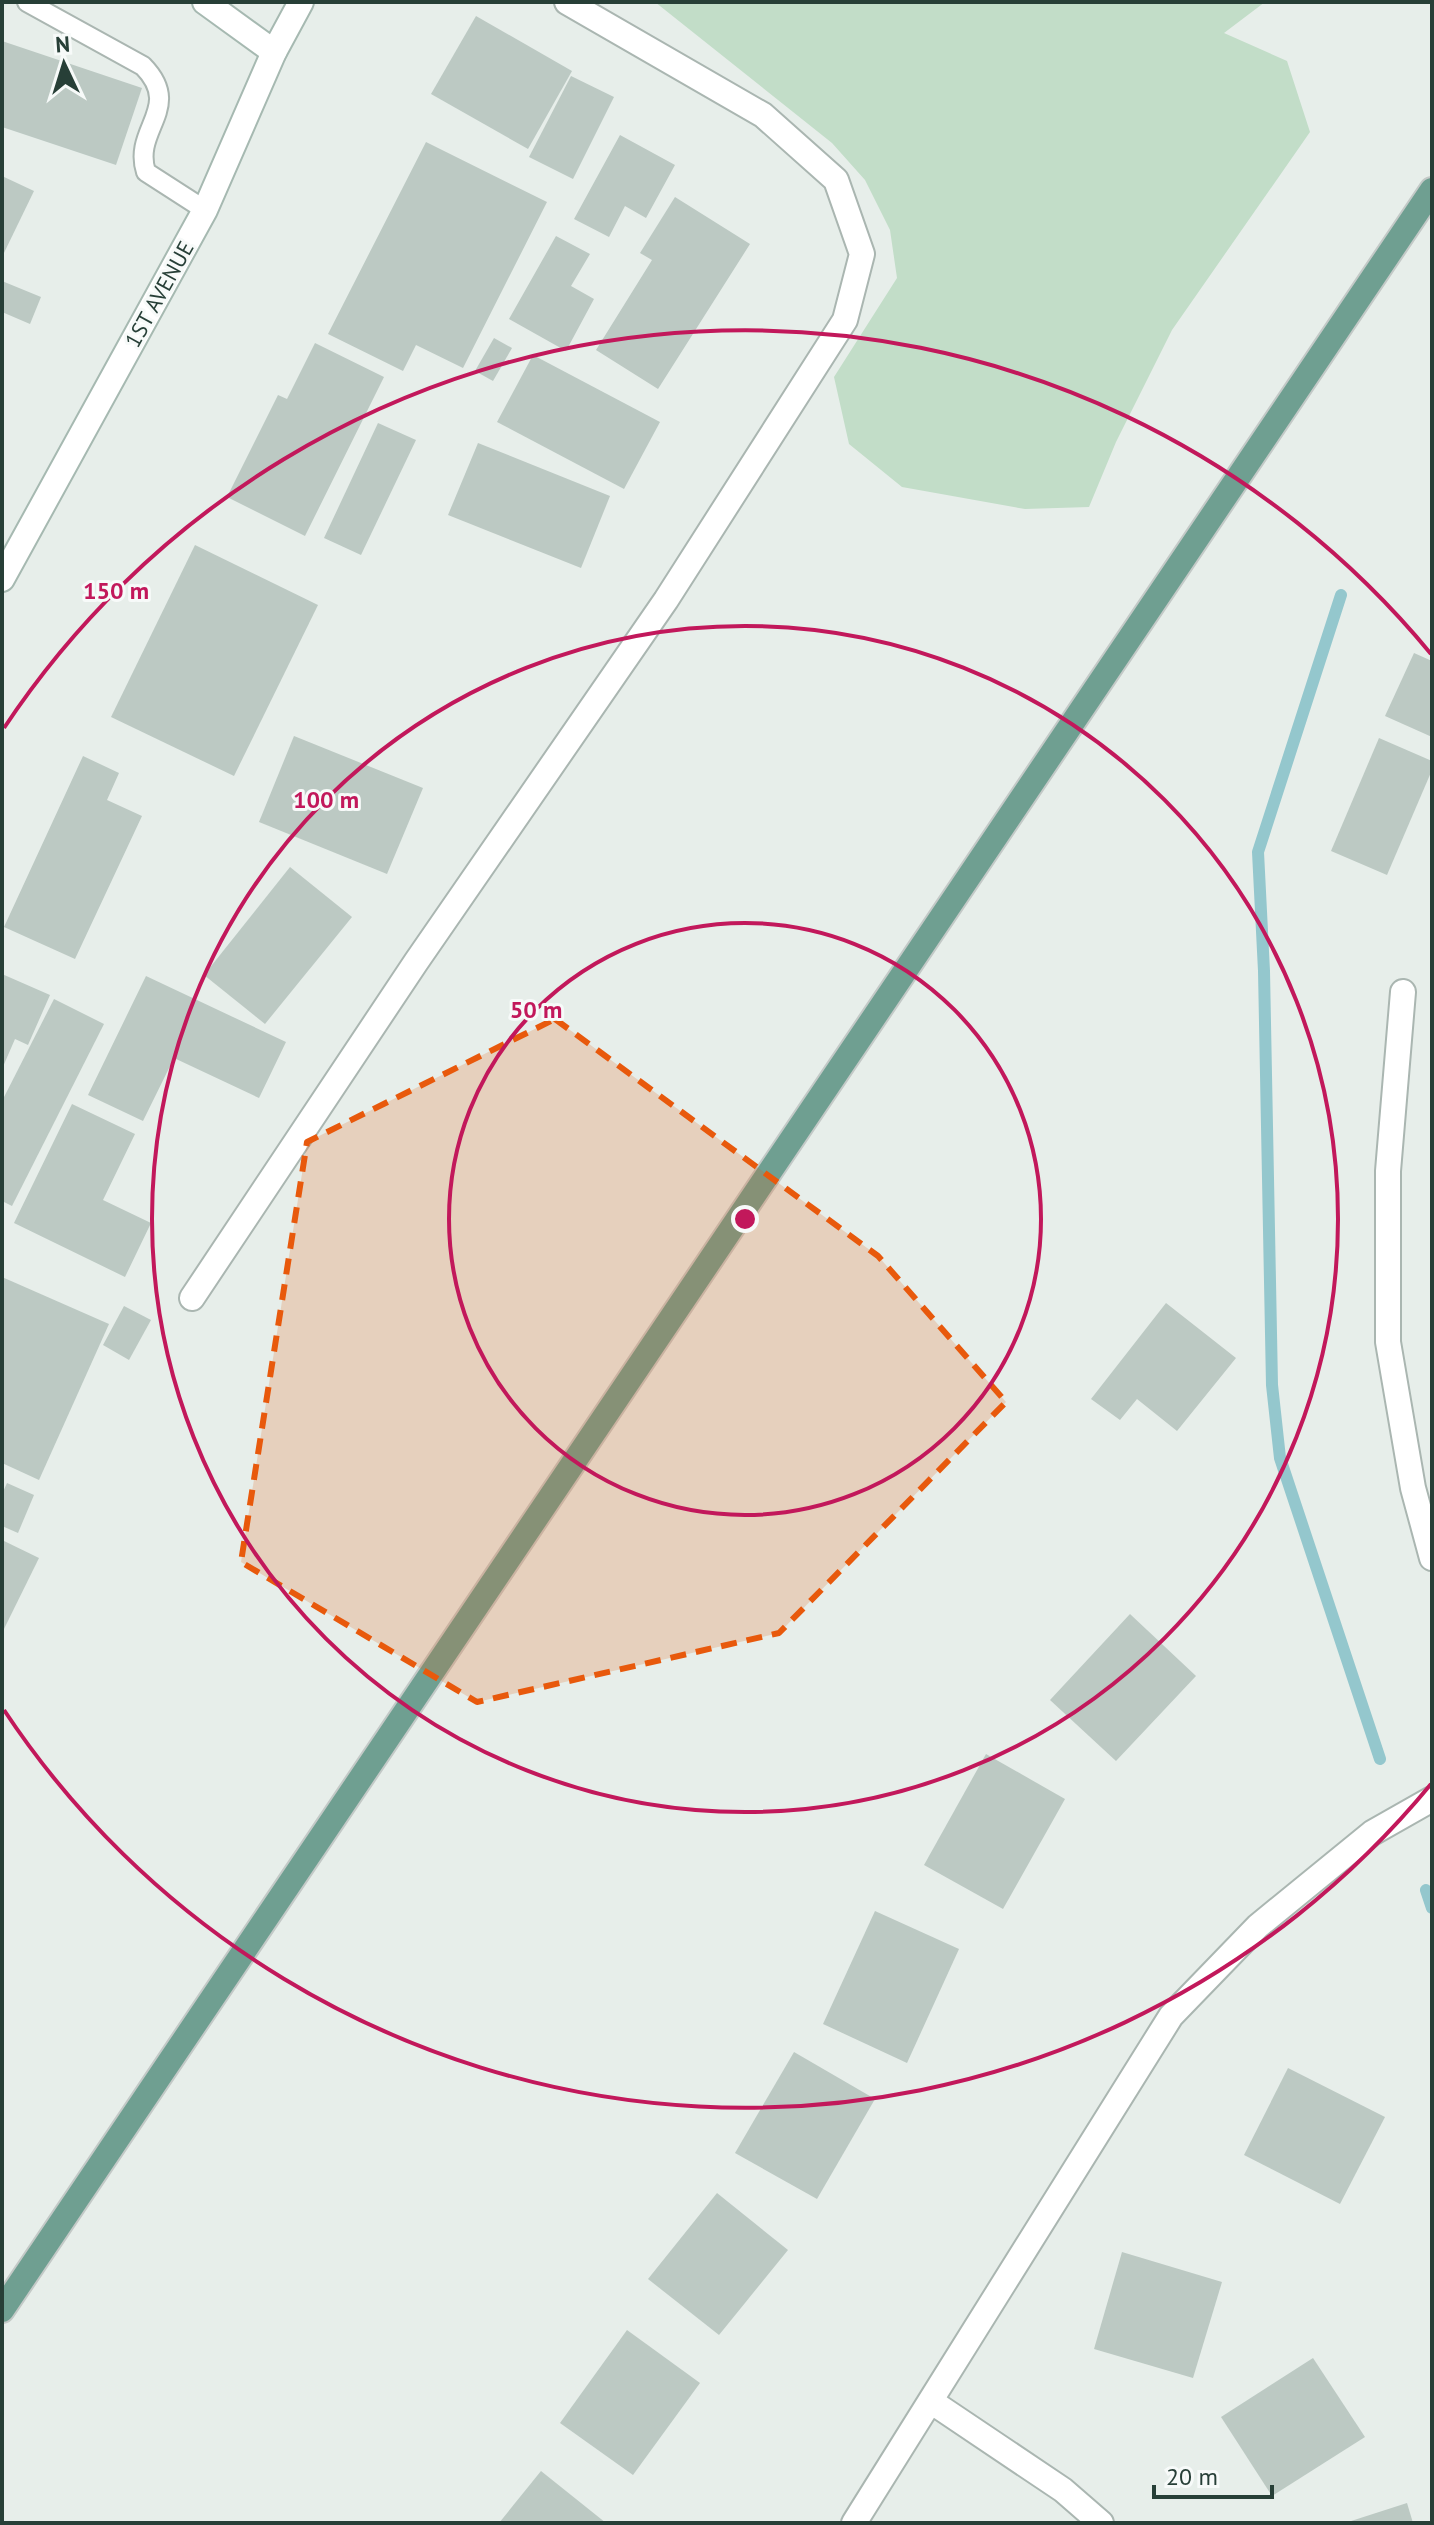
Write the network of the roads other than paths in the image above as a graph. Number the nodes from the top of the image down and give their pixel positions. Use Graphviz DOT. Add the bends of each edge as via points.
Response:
graph roads {
  1 [pos="27,2"];
  2 [pos="205,2"];
  3 [pos="301,2"];
  4 [pos="567,2"];
  5 [pos="274,52"];
  6 [pos="1432,190"];
  7 [pos="205,210"];
  8 [pos="2,579"];
  9 [pos="1403,992"];
  10 [pos="192,1298"];
  11 [pos="1432,1558"];
  12 [pos="1432,1799"];
  13 [pos="2,2310"];
  14 [pos="932,2402"];
  15 [pos="854,2523"];
  16 [pos="1101,2523"];
  1 -- 7 [label="lane" via="143,66 157,80 161,96 143,151 146,172"];
  2 -- 5 [label="street"];
  3 -- 5 [label="street, 1ST AVENUE"];
  4 -- 10 [label="street" via="763,115 836,180 862,254 845,320 666,600"];
  5 -- 7 [label="street, 1ST AVENUE"];
  6 -- 13 [label="main road"];
  7 -- 8 [label="street, 1ST AVENUE"];
  9 -- 11 [label="street" via="1388,1171 1388,1342 1413,1488"];
  12 -- 14 [label="street" via="1372,1833 1258,1926 1171,2016"];
  14 -- 15 [label="street"];
  14 -- 16 [label="street" via="1063,2490"];
}
